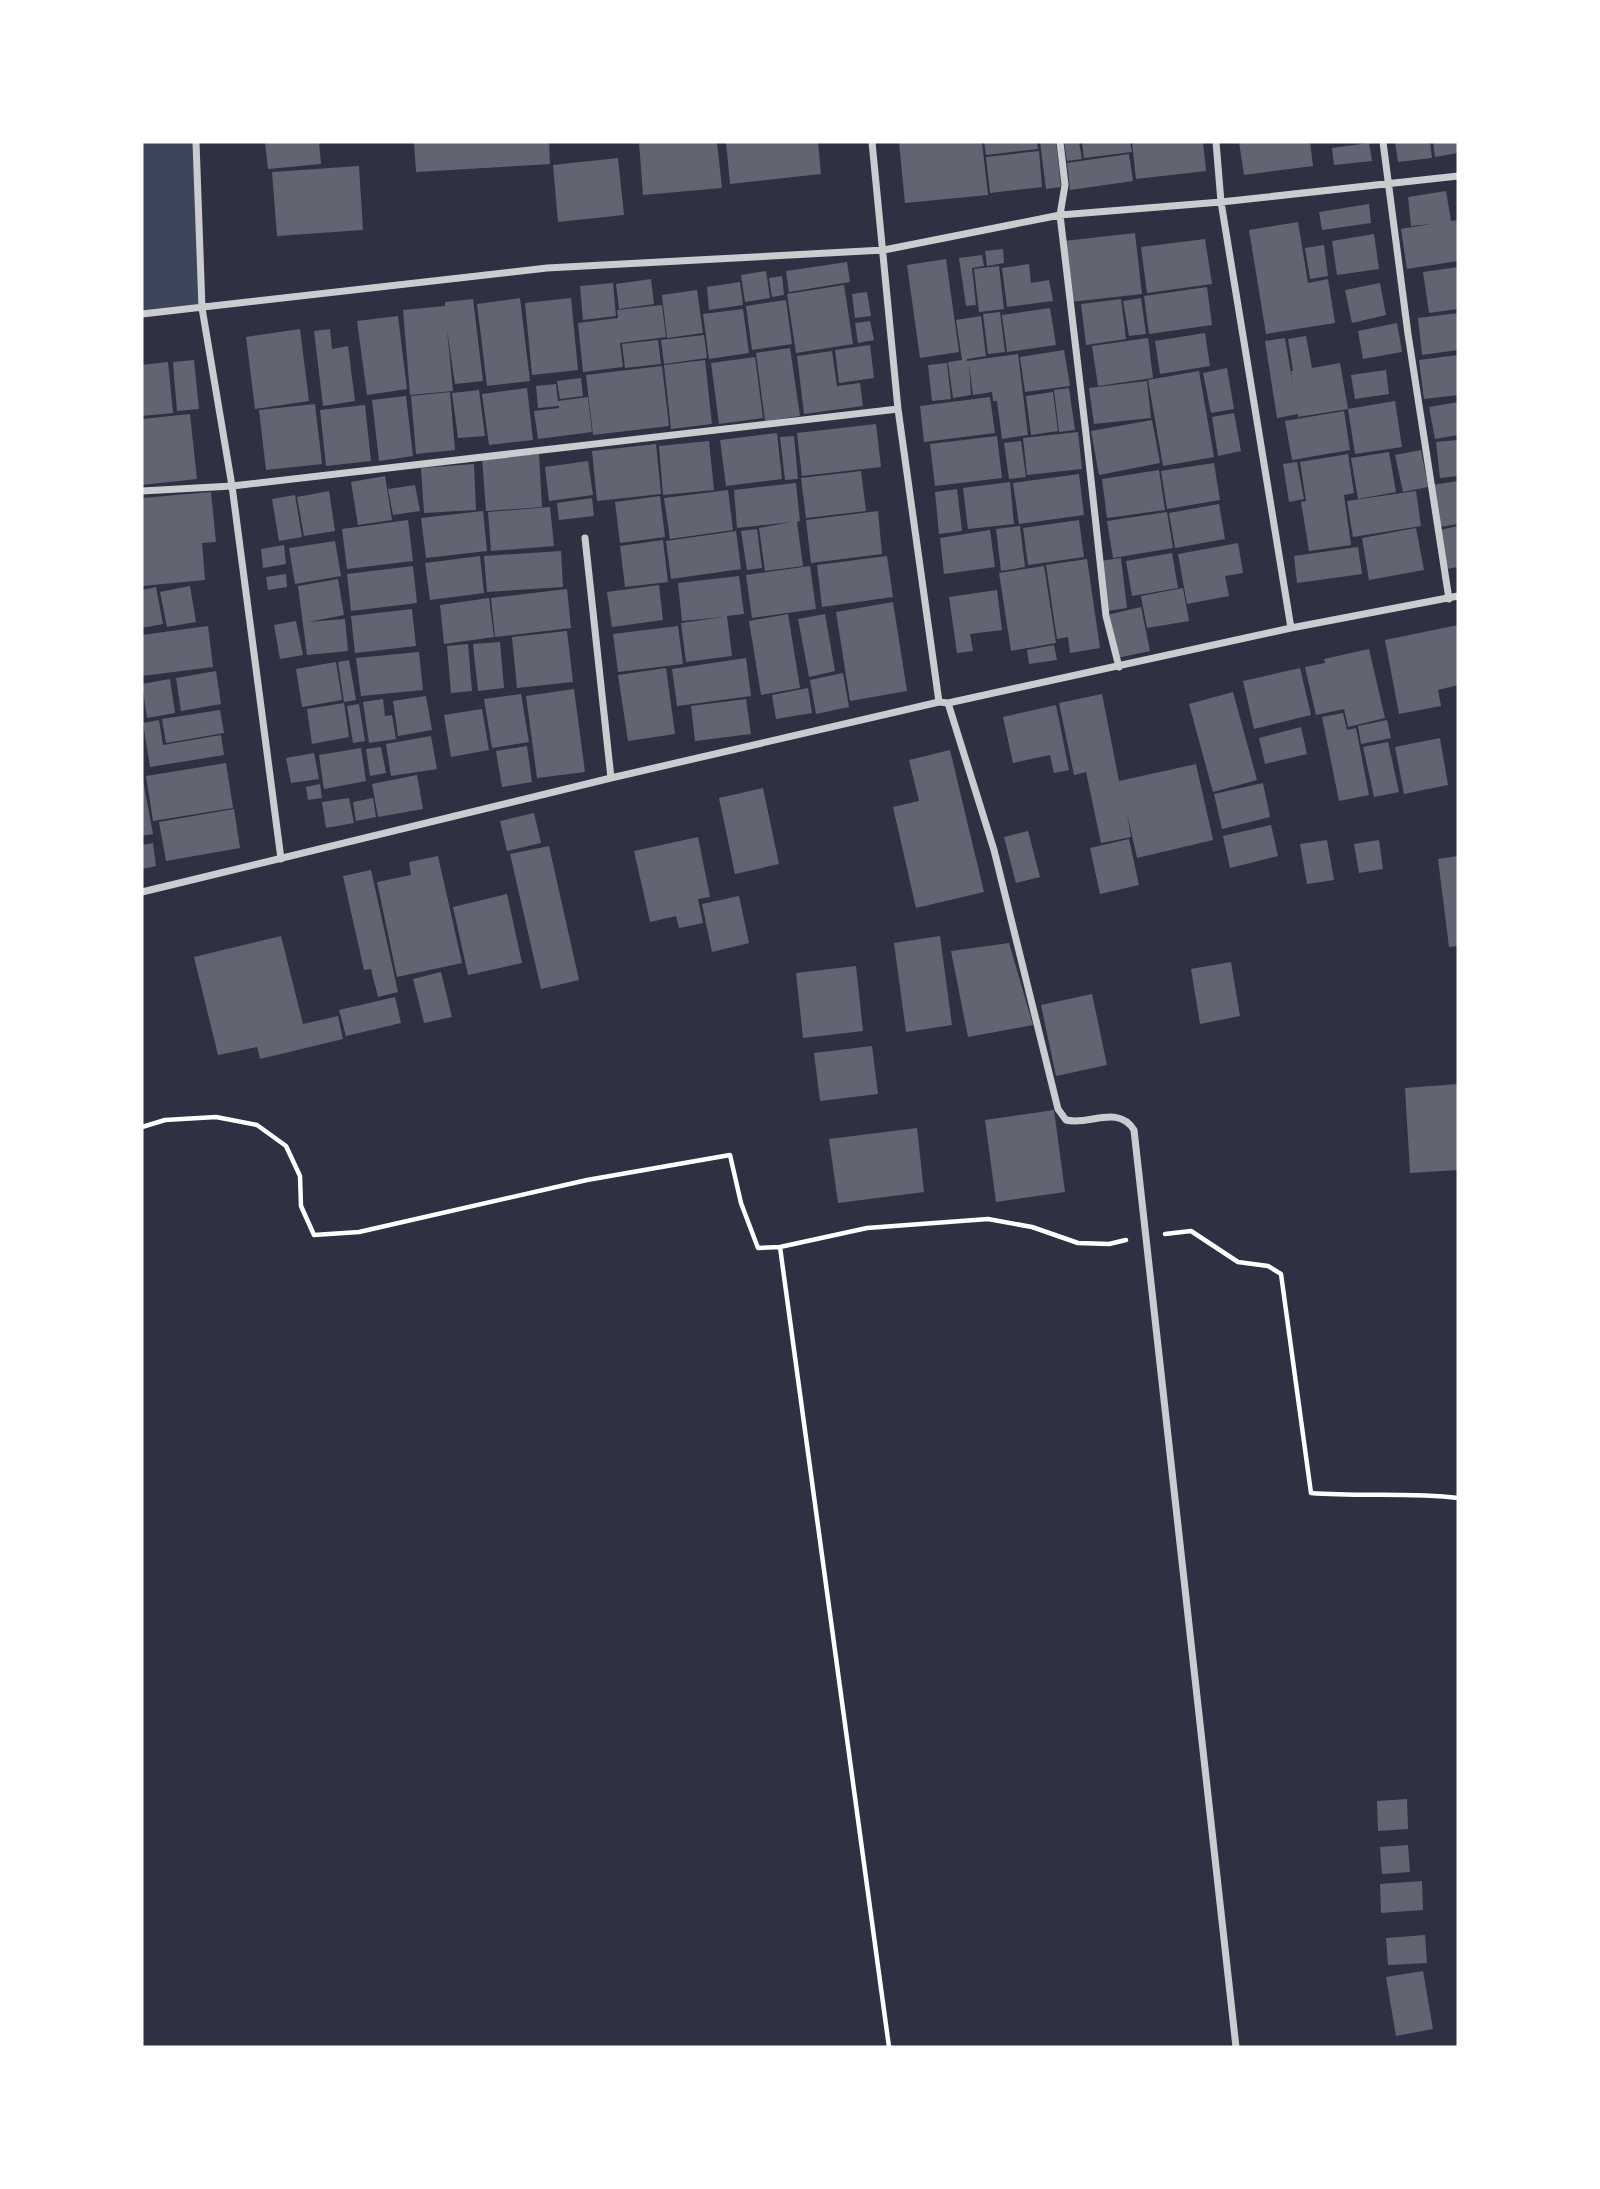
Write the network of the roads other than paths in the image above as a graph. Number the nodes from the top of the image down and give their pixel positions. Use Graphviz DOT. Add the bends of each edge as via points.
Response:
graph roads {
  1 [pos="196,142"];
  2 [pos="872,142"];
  3 [pos="1060,142"];
  4 [pos="1216,142"];
  5 [pos="1383,142"];
  6 [pos="1458,176"];
  7 [pos="1388,184"];
  8 [pos="1221,202"];
  9 [pos="1059,215"];
  10 [pos="884,250"];
  11 [pos="202,308"];
  12 [pos="142,314"];
  13 [pos="898,409"];
  14 [pos="232,486"];
  15 [pos="142,491"];
  16 [pos="585,538"];
  17 [pos="1458,596"];
  18 [pos="1448,599"];
  19 [pos="1291,628"];
  20 [pos="1119,667"];
  21 [pos="944,702"];
  22 [pos="611,778"];
  23 [pos="281,859"];
  24 [pos="142,892"];
  25 [pos="1236,2047"];
  1 -- 11 [label="street"];
  2 -- 10 [label="street"];
  3 -- 9 [label="street" via="1065,185"];
  4 -- 8 [label="street"];
  5 -- 7 [label="street"];
  6 -- 7 [label="street"];
  7 -- 8 [label="street"];
  7 -- 18 [label="street"];
  8 -- 9 [label="street"];
  8 -- 19 [label="street"];
  9 -- 10 [label="street"];
  9 -- 20 [label="street" via="1105,616"];
  10 -- 11 [label="street" via="547,268"];
  10 -- 13 [label="street"];
  11 -- 12 [label="street"];
  11 -- 14 [label="street"];
  13 -- 14 [label="street"];
  13 -- 21 [label="street"];
  14 -- 15 [label="street"];
  14 -- 23 [label="street"];
  16 -- 22 [label="street"];
  17 -- 18 [label="street"];
  18 -- 19 [label="street"];
  19 -- 20 [label="street"];
  20 -- 21 [label="street"];
  21 -- 22 [label="street"];
  21 -- 25 [label="street" via="994,849 1058,1109 1075,1123 1118,1117 1133,1130"];
  22 -- 23 [label="street"];
  23 -- 24 [label="street"];
}
